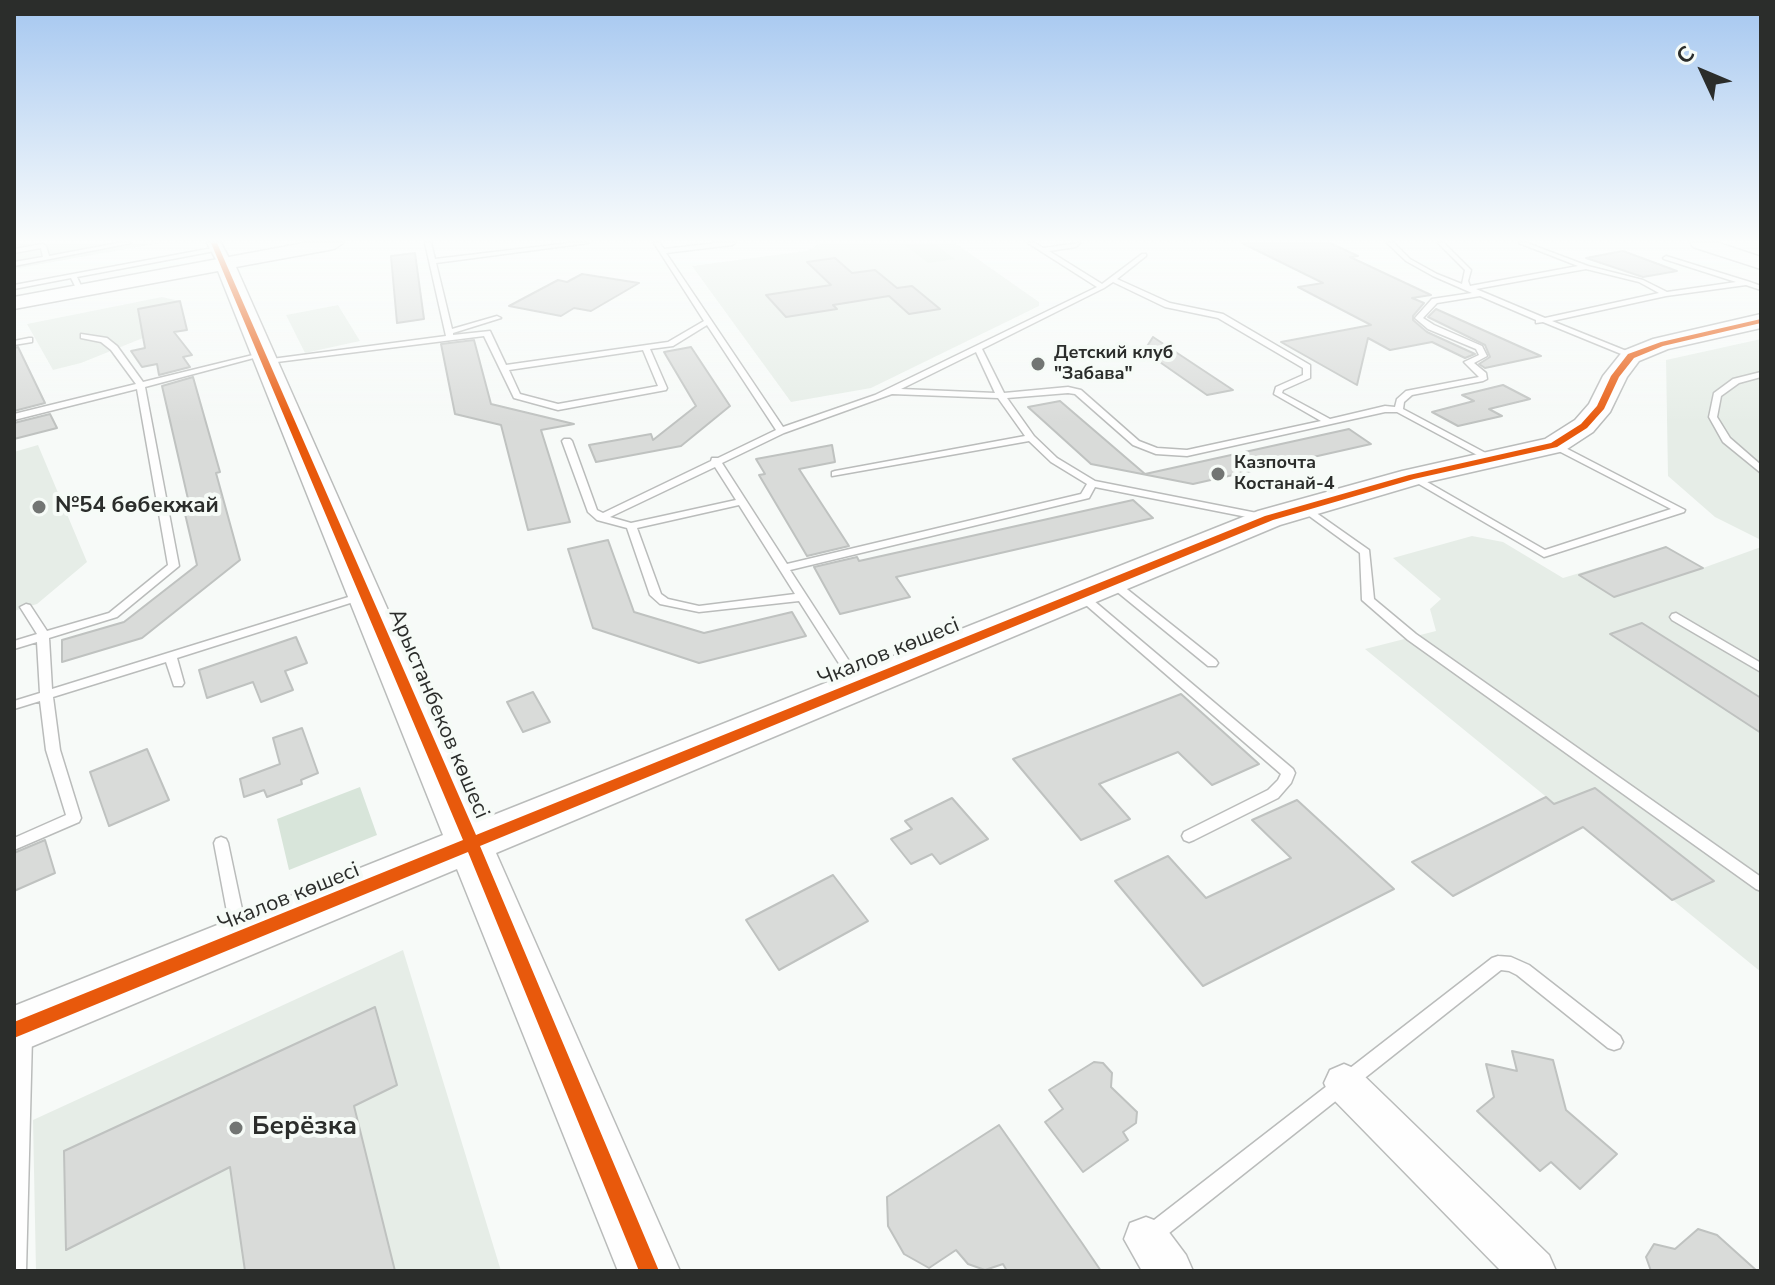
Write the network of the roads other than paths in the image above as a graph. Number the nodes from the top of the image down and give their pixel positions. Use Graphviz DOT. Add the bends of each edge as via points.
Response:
graph roads {
  1 [pos="240,303"];
  2 [pos="442,303"];
  3 [pos="697,303"];
  4 [pos="1070,303"];
  5 [pos="1164,303"];
  6 [pos="1433,303"];
  7 [pos="1499,303"];
  8 [pos="1624,303"];
  9 [pos="497,318"];
  10 [pos="709,321"];
  11 [pos="1539,321"];
  12 [pos="1761,321"];
  13 [pos="449,335"];
  14 [pos="84,336"];
  15 [pos="29,340"];
  16 [pos="14,343"];
  17 [pos="646,348"];
  18 [pos="978,348"];
  19 [pos="1631,356"];
  20 [pos="263,358"];
  21 [pos="504,368"];
  22 [pos="1761,374"];
  23 [pos="140,384"];
  24 [pos="890,391"];
  25 [pos="1001,396"];
  26 [pos="1399,410"];
  27 [pos="14,417"];
  28 [pos="1326,420"];
  29 [pos="781,431"];
  30 [pos="1031,438"];
  31 [pos="567,441"];
  32 [pos="1554,445"];
  33 [pos="715,460"];
  34 [pos="1492,460"];
  35 [pos="1761,470"];
  36 [pos="835,474"];
  37 [pos="1412,477"];
  38 [pos="1092,483"];
  39 [pos="741,502"];
  40 [pos="1305,508"];
  41 [pos="601,518"];
  42 [pos="1269,518"];
  43 [pos="631,526"];
  44 [pos="783,568"];
  45 [pos="1098,590"];
  46 [pos="365,595"];
  47 [pos="802,597"];
  48 [pos="26,607"];
  49 [pos="1676,617"];
  50 [pos="43,635"];
  51 [pos="14,645"];
  52 [pos="170,656"];
  53 [pos="1212,663"];
  54 [pos="1761,668"];
  55 [pos="178,683"];
  56 [pos="859,687"];
  57 [pos="46,695"];
  58 [pos="14,705"];
  59 [pos="1189,836"];
  60 [pos="221,843"];
  61 [pos="14,844"];
  62 [pos="472,844"];
  63 [pos="1761,885"];
  64 [pos="241,940"];
  65 [pos="18,1028"];
  66 [pos="1614,1042"];
  67 [pos="1344,1083"];
  68 [pos="1158,1255"];
  69 [pos="16,1271"];
  70 [pos="649,1271"];
  71 [pos="1533,1271"];
  1 -- 20 [label="street, Арыстанбеков көшесі"];
  2 -- 13 [label="lane"];
  3 -- 10 [label="lane"];
  4 -- 18 [label="lane"];
  5 -- 28 [label="lane" via="1220,316 1307,367 1307,376 1278,394"];
  6 -- 26 [label="lane" via="1419,318 1479,348 1483,356 1468,362 1483,379 1409,393"];
  7 -- 11 [label="lane"];
  8 -- 11 [label="lane"];
  9 -- 13 [label="lane"];
  10 -- 17 [label="lane" via="670,344"];
  10 -- 29 [label="lane"];
  11 -- 19 [label="lane"];
  12 -- 19 [label="street"];
  13 -- 20 [label="lane"];
  13 -- 21 [label="lane" via="487,333"];
  14 -- 23 [label="lane" via="114,348"];
  15 -- 16 [label="lane"];
  17 -- 21 [label="lane"];
  17 -- 21 [label="lane" via="663,388 558,407 517,396"];
  18 -- 24 [label="lane"];
  18 -- 25 [label="lane"];
  19 -- 32 [label="street, Чкалов көшесі" via="1601,407 1584,426"];
  20 -- 23 [label="lane"];
  20 -- 46 [label="street, Арыстанбеков көшесі"];
  22 -- 35 [label="lane" via="1736,381 1717,395 1713,417 1726,440"];
  23 -- 27 [label="lane"];
  23 -- 50 [label="lane" via="174,566 113,615"];
  24 -- 25 [label="lane"];
  24 -- 29 [label="lane"];
  25 -- 28 [label="lane" via="1078,392 1136,443 1156,451 1187,453"];
  25 -- 30 [label="lane"];
  26 -- 28 [label="lane"];
  26 -- 34 [label="lane"];
  29 -- 33 [label="lane"];
  30 -- 36 [label="lane"];
  30 -- 38 [label="lane" via="1054,460"];
  31 -- 41 [label="lane" via="593,512"];
  32 -- 34 [label="street, Чкалов көшесі"];
  32 -- 37 [label="lane" via="1680,510 1544,554"];
  33 -- 39 [label="lane"];
  33 -- 41 [label="lane"];
  34 -- 37 [label="street, Чкалов көшесі"];
  37 -- 40 [label="street, Чкалов көшесі"];
  38 -- 42 [label="lane"];
  38 -- 44 [label="lane" via="1085,496"];
  39 -- 43 [label="lane"];
  39 -- 44 [label="lane"];
  40 -- 42 [label="street, Чкалов көшесі"];
  40 -- 63 [label="lane" via="1365,552 1368,600 1412,637"];
  41 -- 43 [label="lane"];
  42 -- 45 [label="street, Чкалов көшесі"];
  43 -- 47 [label="lane" via="656,595 664,602 699,609"];
  44 -- 47 [label="lane"];
  45 -- 53 [label="lane"];
  45 -- 56 [label="street, Чкалов көшесі"];
  45 -- 59 [label="lane" via="1288,773 1273,794"];
  46 -- 52 [label="lane"];
  46 -- 62 [label="street, Арыстанбеков көшесі"];
  47 -- 56 [label="lane"];
  48 -- 50 [label="lane"];
  49 -- 54 [label="lane"];
  50 -- 51 [label="lane"];
  50 -- 57 [label="lane"];
  52 -- 55 [label="lane"];
  52 -- 57 [label="lane"];
  56 -- 62 [label="street, Чкалов көшесі"];
  57 -- 58 [label="lane"];
  57 -- 61 [label="lane" via="53,750 74,818"];
  60 -- 64 [label="lane"];
  62 -- 64 [label="street, Чкалов көшесі"];
  62 -- 70 [label="street, Арыстанбеков көшесі"];
  64 -- 65 [label="street, Чкалов көшесі"];
  65 -- 69 [label="lane"];
  66 -- 67 [label="lane" via="1523,970 1498,963"];
  67 -- 68 [label="lane"];
  67 -- 71 [label="street"];
}
